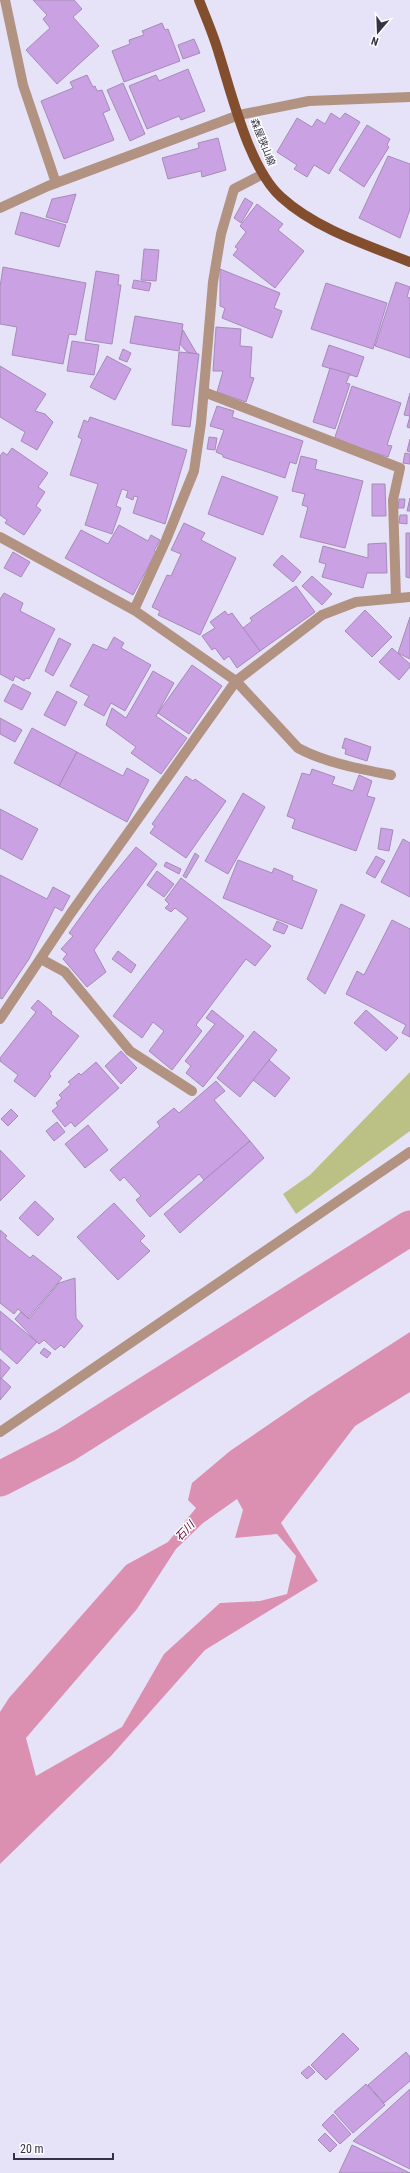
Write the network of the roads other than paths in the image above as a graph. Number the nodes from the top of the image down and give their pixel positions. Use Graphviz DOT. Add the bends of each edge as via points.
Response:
graph roads {
  1 [pos="5,0"];
  2 [pos="199,0"];
  3 [pos="410,97"];
  4 [pos="239,115"];
  5 [pos="263,174"];
  6 [pos="56,183"];
  7 [pos="0,208"];
  8 [pos="410,262"];
  9 [pos="204,392"];
  10 [pos="0,537"];
  11 [pos="410,597"];
  12 [pos="396,598"];
  13 [pos="134,610"];
  14 [pos="236,681"];
  15 [pos="391,775"];
  16 [pos="41,959"];
  17 [pos="0,1019"];
  18 [pos="192,1091"];
  19 [pos="410,1152"];
  20 [pos="0,1432"];
  1 -- 6 [label="street" via="23,85"];
  2 -- 4 [label="main road, 森屋狭山線" via="217,45"];
  3 -- 4 [label="street" via="309,101"];
  4 -- 5 [label="main road, 森屋狭山線" via="253,155"];
  4 -- 6 [label="street"];
  5 -- 8 [label="main road, 森屋狭山線" via="280,197 315,222"];
  5 -- 9 [label="street" via="234,189 221,234 213,282"];
  6 -- 7 [label="street"];
  9 -- 12 [label="street" via="400,468 393,500"];
  9 -- 13 [label="street" via="194,471"];
  10 -- 13 [label="street"];
  11 -- 12 [label="street"];
  12 -- 14 [label="street" via="356,602 322,615"];
  13 -- 14 [label="street"];
  14 -- 15 [label="street" via="298,748 317,756"];
  14 -- 16 [label="street"];
  16 -- 17 [label="street"];
  16 -- 18 [label="street" via="65,972 130,1051"];
  19 -- 20 [label="street"];
}
